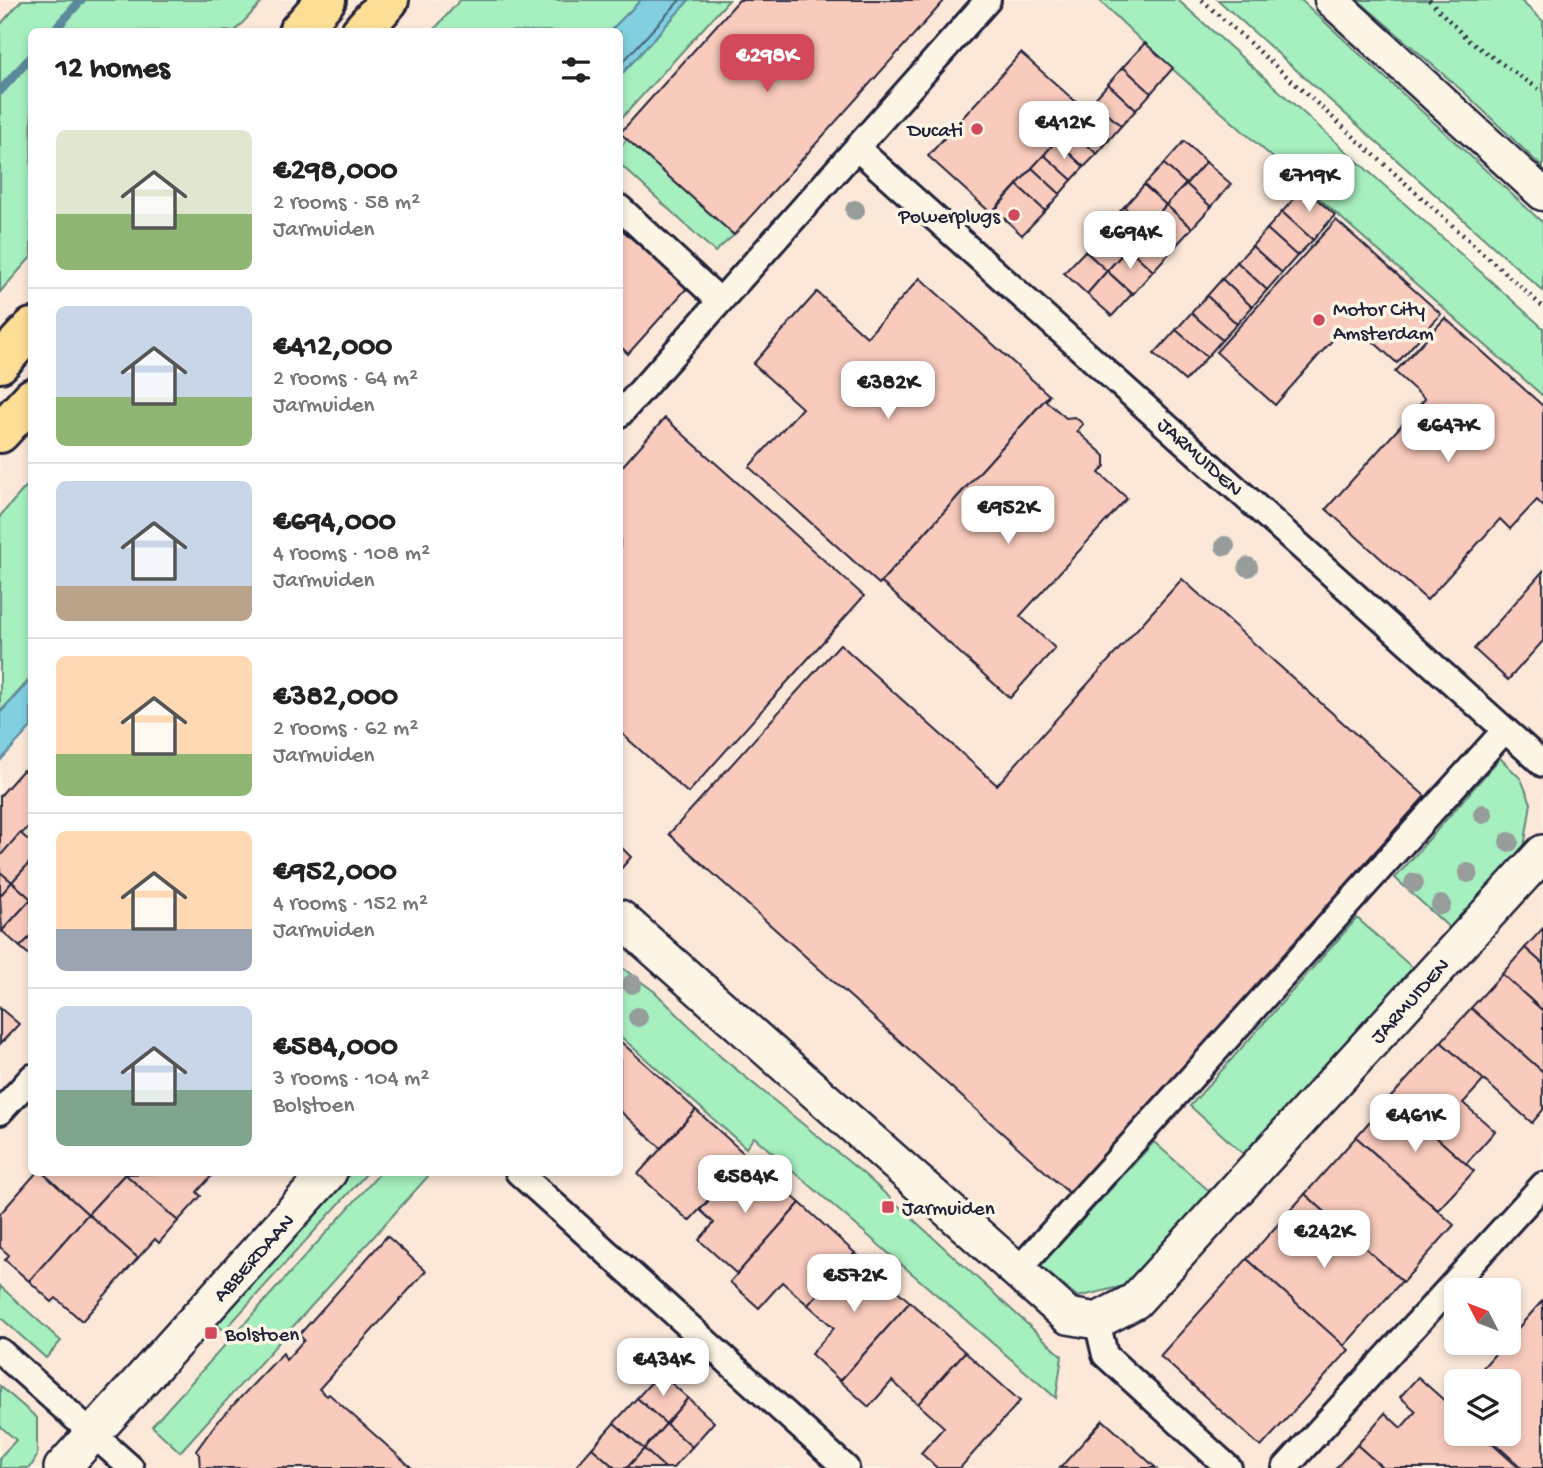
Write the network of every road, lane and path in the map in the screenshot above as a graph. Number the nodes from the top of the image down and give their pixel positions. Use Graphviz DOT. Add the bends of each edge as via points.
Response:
graph roads {
  1 [pos="326,0"];
  2 [pos="389,0"];
  3 [pos="988,0"];
  4 [pos="1202,0"];
  5 [pos="1331,0"];
  6 [pos="1429,0"];
  7 [pos="302,28"];
  8 [pos="364,28"];
  9 [pos="1543,92"];
  10 [pos="858,149"];
  11 [pos="1543,194"];
  12 [pos="623,211"];
  13 [pos="720,300"];
  14 [pos="1543,307"];
  15 [pos="28,332"];
  16 [pos="0,363"];
  17 [pos="28,402"];
  18 [pos="623,411"];
  19 [pos="0,433"];
  20 [pos="1505,730"];
  21 [pos="1543,764"];
  22 [pos="1543,853"];
  23 [pos="623,921"];
  24 [pos="28,1081"];
  25 [pos="0,1112"];
  26 [pos="325,1176"];
  27 [pos="522,1176"];
  28 [pos="1543,1185"];
  29 [pos="1017,1271"];
  30 [pos="1097,1321"];
  31 [pos="0,1352"];
  32 [pos="93,1435"];
  33 [pos="62,1468"];
  34 [pos="131,1468"];
  35 [pos="846,1468"];
  36 [pos="1228,1468"];
  37 [pos="1285,1468"];
  1 -- 7 [label="highway"];
  2 -- 8 [label="highway"];
  3 -- 10 [label="street"];
  4 -- 14 [label="path"];
  5 -- 11 [label="street"];
  6 -- 9 [label="path" via="1469,41"];
  10 -- 13 [label="street"];
  10 -- 20 [label="street, JARMUIDEN"];
  12 -- 13 [label="street"];
  13 -- 18 [label="street"];
  15 -- 16 [label="highway"];
  17 -- 19 [label="highway"];
  20 -- 21 [label="street, JARMUIDEN"];
  20 -- 29 [label="street"];
  22 -- 30 [label="main road, JARMUIDEN" via="1135,1301"];
  23 -- 29 [label="main road"];
  24 -- 25 [label="street"];
  26 -- 32 [label="main road, ABBERDAAN"];
  27 -- 35 [label="street"];
  28 -- 37 [label="street"];
  29 -- 30 [label="main road" via="1069,1316"];
  30 -- 36 [label="street" via="1105,1354"];
  31 -- 32 [label="street"];
  32 -- 33 [label="main road, ABBERDAAN"];
  32 -- 34 [label="street"];
}
